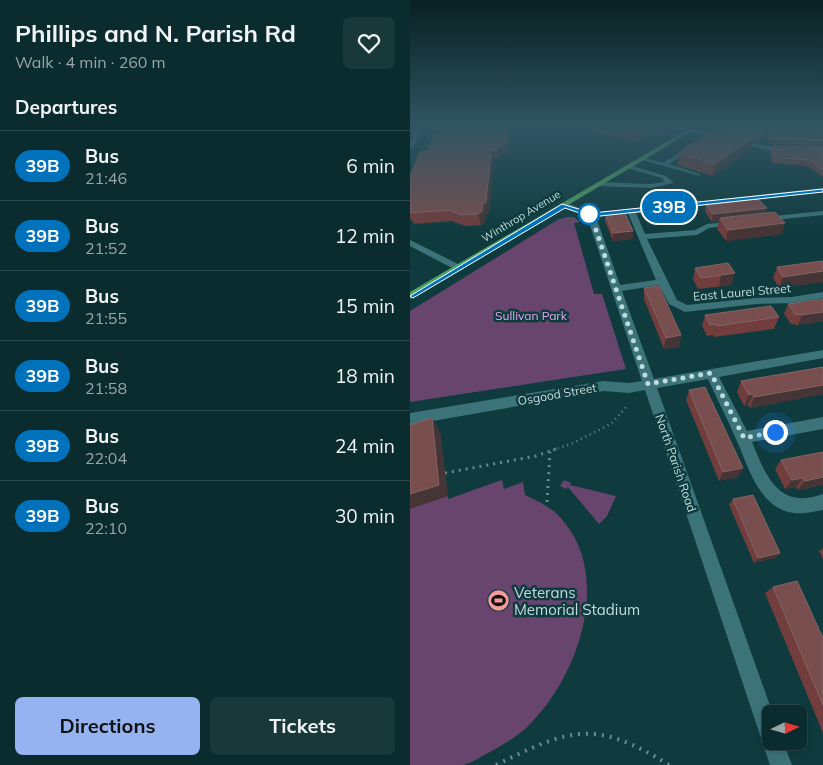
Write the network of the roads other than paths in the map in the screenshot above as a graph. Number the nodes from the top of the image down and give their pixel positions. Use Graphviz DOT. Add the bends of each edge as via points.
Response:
graph roads {
  1 [pos="636,163"];
  2 [pos="656,163"];
  3 [pos="668,163"];
  4 [pos="664,165"];
  5 [pos="628,167"];
  6 [pos="698,175"];
  7 [pos="599,184"];
  8 [pos="823,190"];
  9 [pos="564,205"];
  10 [pos="631,211"];
  11 [pos="823,214"];
  12 [pos="591,215"];
  13 [pos="756,220"];
  14 [pos="746,221"];
  15 [pos="642,237"];
  16 [pos="410,243"];
  17 [pos="459,268"];
  18 [pos="662,282"];
  19 [pos="616,289"];
  20 [pos="823,295"];
  21 [pos="410,296"];
  22 [pos="823,354"];
  23 [pos="711,373"];
  24 [pos="648,384"];
  25 [pos="410,418"];
  26 [pos="823,423"];
  27 [pos="744,438"];
  28 [pos="823,502"];
  29 [pos="762,711"];
  30 [pos="776,750"];
  31 [pos="781,765"];
  1 -- 5 [label="main road, Winthrop Avenue"];
  2 -- 4 [label="street"];
  3 -- 4 [label="street"];
  4 -- 6 [label="street"];
  5 -- 7 [label="main road, Winthrop Avenue"];
  5 -- 7 [label="street" via="670,181 650,186"];
  7 -- 9 [label="main road, Winthrop Avenue"];
  8 -- 10 [label="street"];
  9 -- 12 [label="street"];
  9 -- 17 [label="main road, Winthrop Avenue"];
  10 -- 12 [label="street"];
  10 -- 15 [label="street, East Laurel Street"];
  11 -- 13 [label="street"];
  12 -- 19 [label="street, North Parish Road"];
  14 -- 15 [label="street" via="707,226 697,232"];
  15 -- 18 [label="street, East Laurel Street"];
  16 -- 17 [label="street"];
  17 -- 21 [label="main road, Winthrop Avenue"];
  18 -- 19 [label="street"];
  18 -- 20 [label="street, East Laurel Street" via="673,302 685,309"];
  19 -- 24 [label="street, North Parish Road"];
  22 -- 23 [label="street, Osgood Street"];
  23 -- 24 [label="street, Osgood Street"];
  23 -- 27 [label="street"];
  24 -- 25 [label="street, Osgood Street" via="629,388 604,386"];
  24 -- 29 [label="street, North Parish Road"];
  26 -- 27 [label="street"];
  27 -- 28 [label="street" via="760,475 775,497 799,506"];
  30 -- 31 [label="street, North Parish Road"];
}
